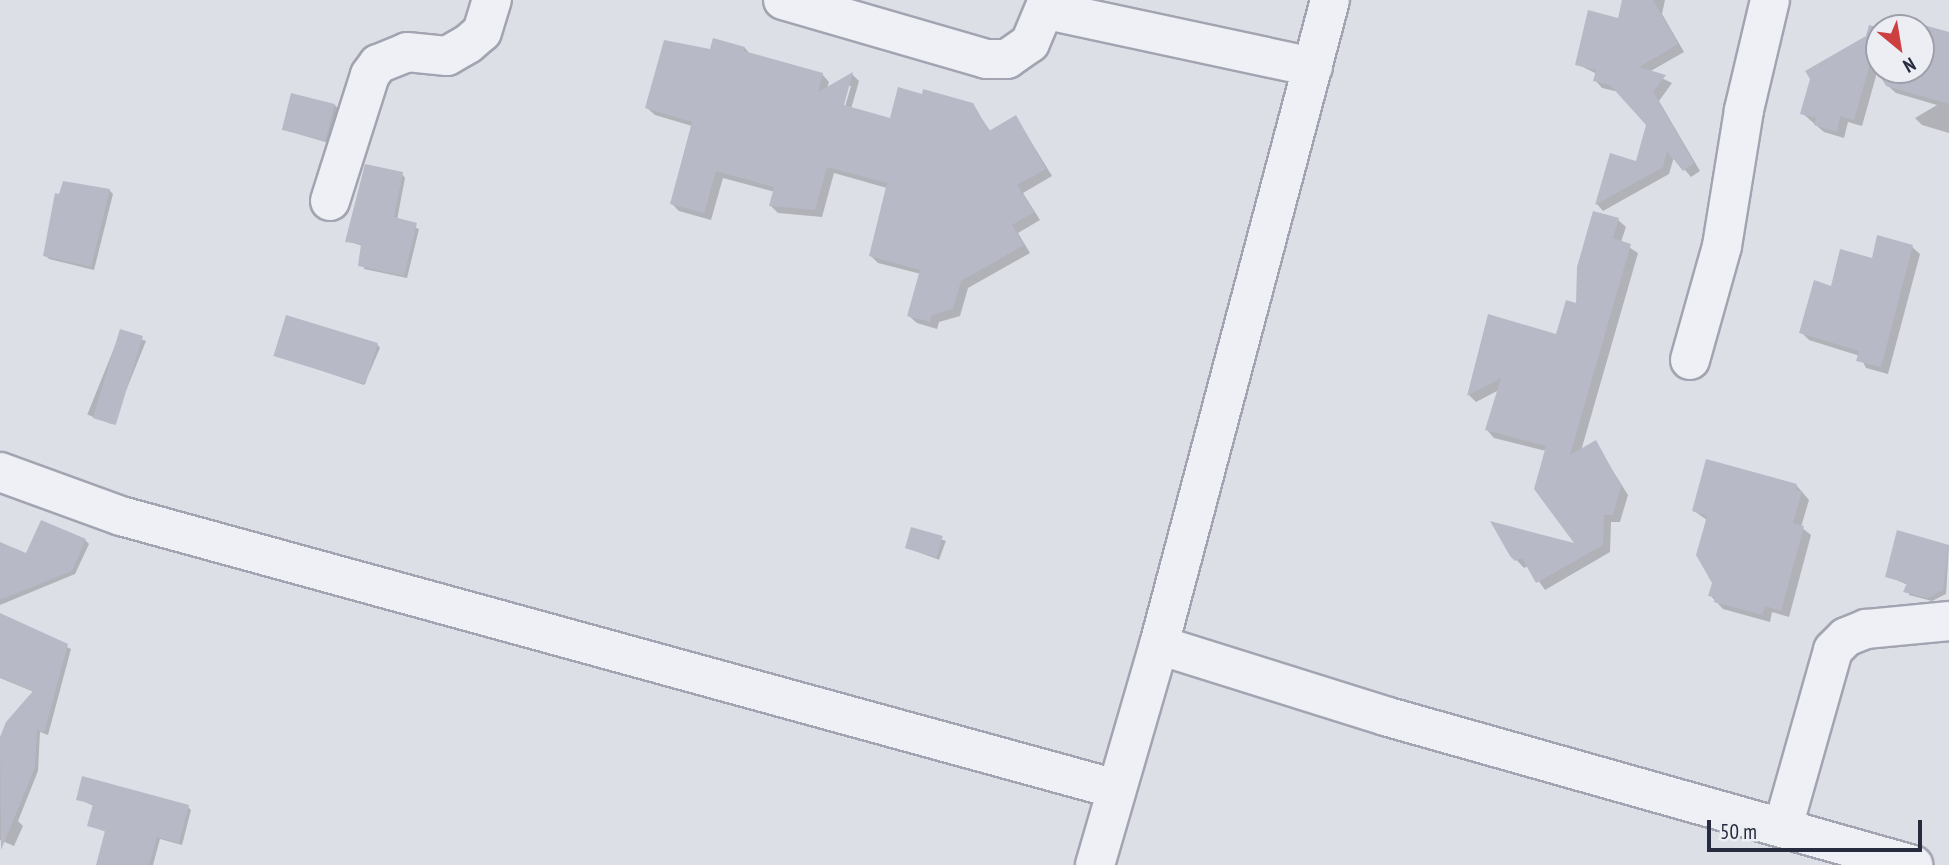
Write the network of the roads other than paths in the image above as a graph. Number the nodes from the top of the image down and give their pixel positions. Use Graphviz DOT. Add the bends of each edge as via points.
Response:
graph roads {
  1 [pos="492,0"];
  2 [pos="783,0"];
  3 [pos="1330,0"];
  4 [pos="1770,0"];
  5 [pos="1047,5"];
  6 [pos="1313,67"];
  7 [pos="330,201"];
  8 [pos="1690,360"];
  9 [pos="0,471"];
  10 [pos="1949,621"];
  11 [pos="1159,645"];
  12 [pos="1116,789"];
  13 [pos="1783,827"];
  14 [pos="1095,865"];
  15 [pos="1913,865"];
  1 -- 7 [label="street" via="482,32 468,44 447,55 407,52 378,64 370,75"];
  2 -- 5 [label="street" via="986,59 1007,59 1021,52"];
  3 -- 6 [label="street"];
  4 -- 8 [label="street" via="1744,110 1722,246"];
  5 -- 6 [label="street"];
  6 -- 11 [label="street"];
  9 -- 12 [label="street" via="121,516"];
  10 -- 13 [label="street" via="1866,629 1846,637 1833,650"];
  11 -- 12 [label="street"];
  11 -- 13 [label="street" via="1385,716"];
  12 -- 14 [label="street"];
  13 -- 15 [label="street"];
}
